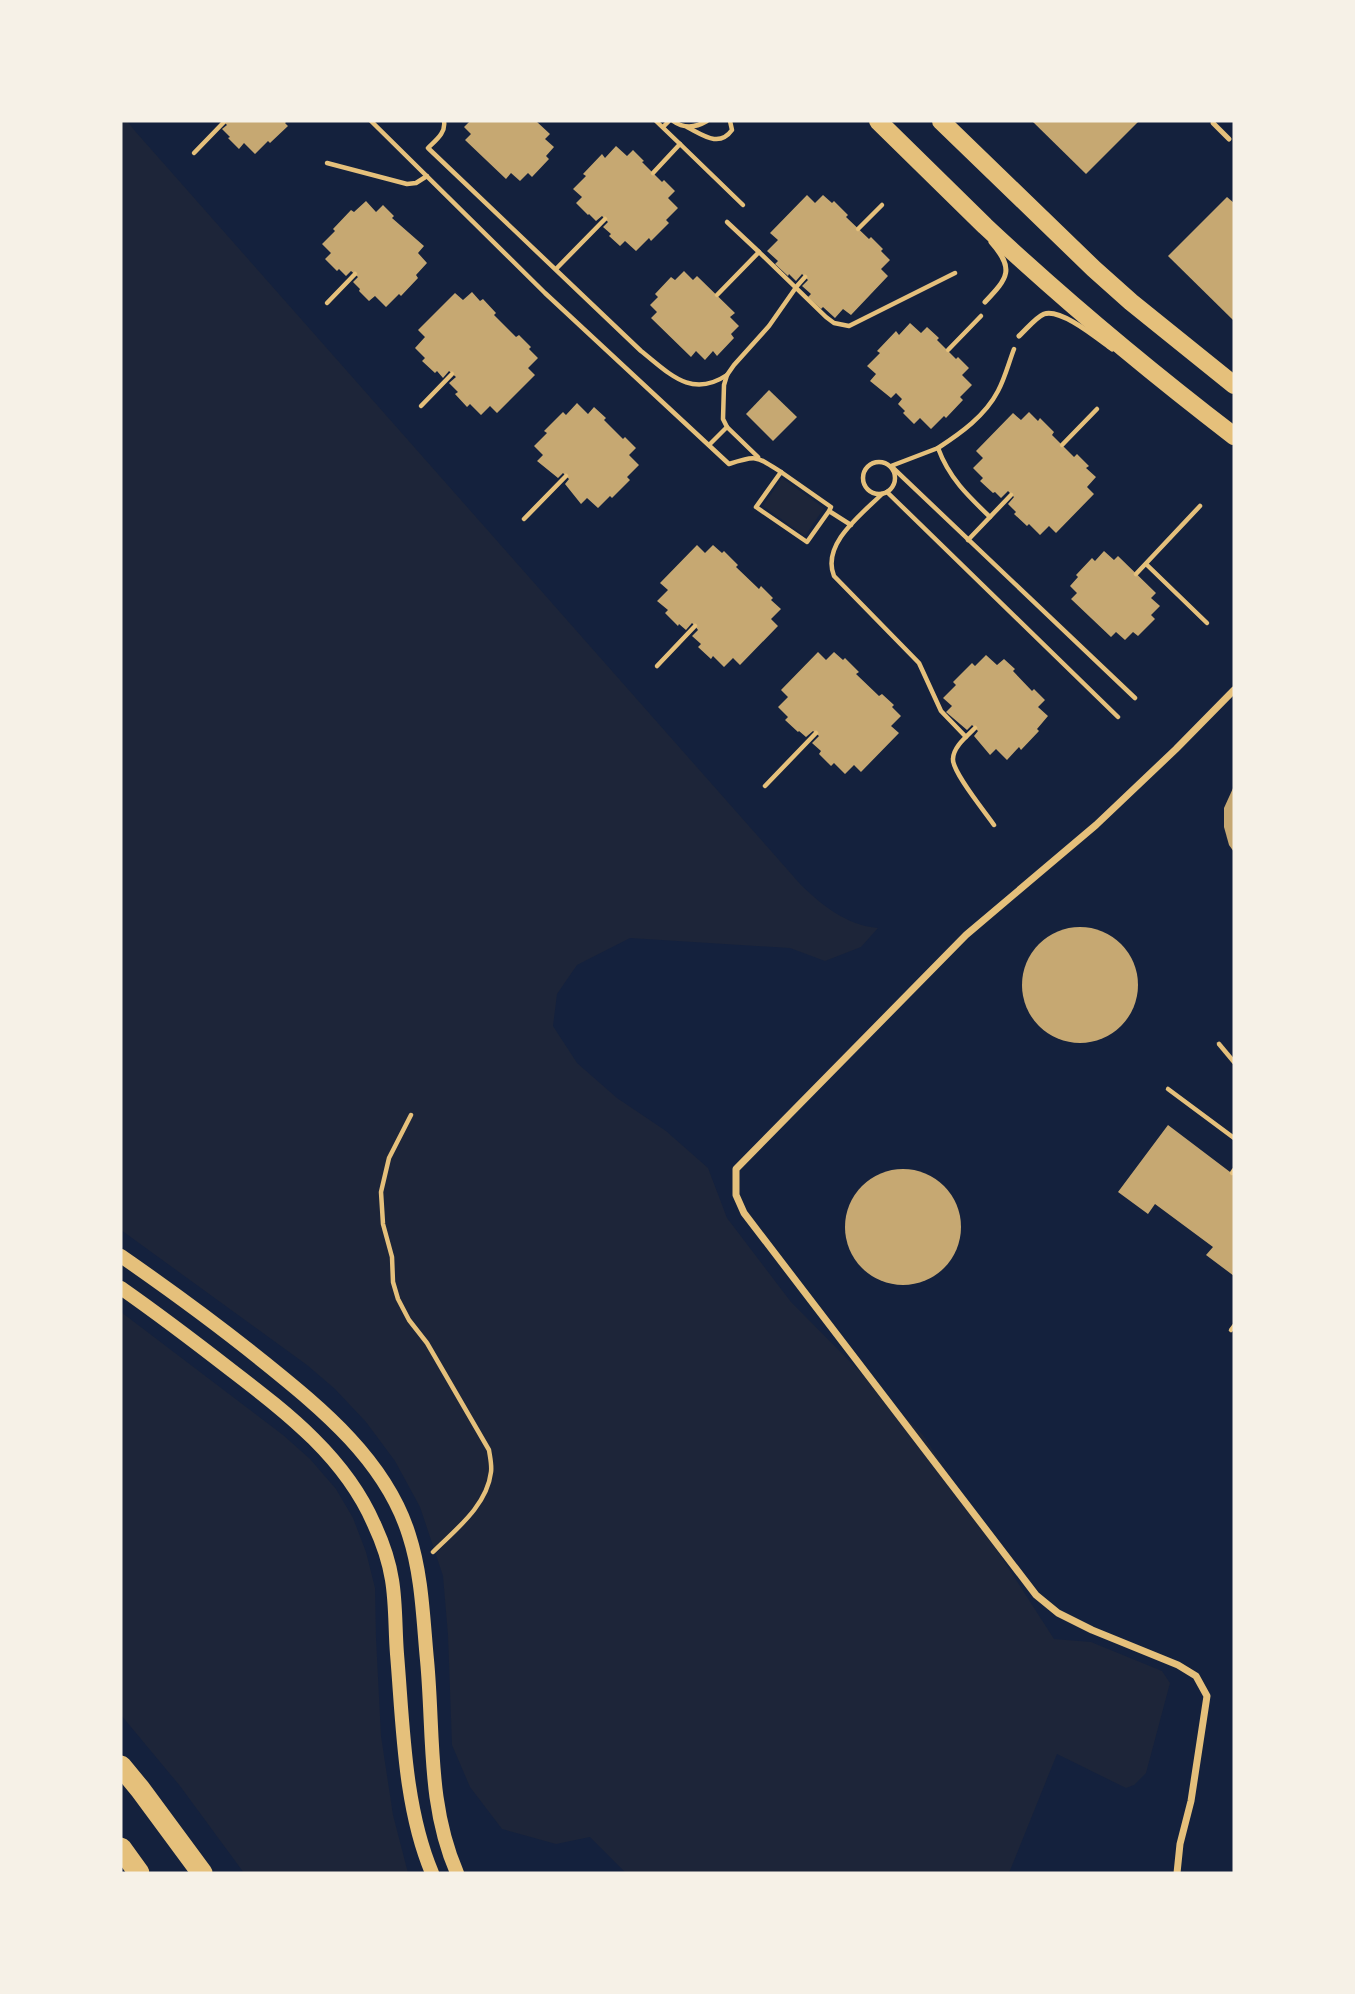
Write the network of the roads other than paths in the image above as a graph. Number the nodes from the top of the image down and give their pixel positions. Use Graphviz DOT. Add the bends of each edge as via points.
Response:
graph roads {
  1 [pos="878,121"];
  2 [pos="941,121"];
  3 [pos="1213,123"];
  4 [pos="1229,139"];
  5 [pos="985,302"];
  6 [pos="1019,336"];
  7 [pos="1234,385"];
  8 [pos="1177,393"];
  9 [pos="1234,436"];
  10 [pos="1234,691"];
  11 [pos="121,1256"];
  12 [pos="121,1288"];
  13 [pos="121,1766"];
  14 [pos="121,1848"];
  15 [pos="139,1873"];
  16 [pos="202,1873"];
  17 [pos="432,1873"];
  18 [pos="457,1873"];
  19 [pos="1177,1873"];
  1 -- 5 [label="lane" via="1000,252 1007,275"];
  1 -- 8 [label="main road" via="985,226"];
  2 -- 7 [label="main road" via="1094,269"];
  3 -- 4 [label="lane"];
  6 -- 8 [label="lane" via="1040,317 1056,313"];
  8 -- 9 [label="main road"];
  10 -- 19 [label="street" via="1096,825 966,935 736,1169 736,1195 744,1213 1036,1595 1058,1613 1196,1676 1207,1696"];
  11 -- 18 [label="main road" via="315,1404 357,1447 389,1490 409,1533 417,1568 430,1694 432,1768"];
  12 -- 17 [label="main road" via="281,1408 335,1461 362,1500 392,1579 409,1782"];
  13 -- 16 [label="highway"];
  14 -- 15 [label="highway"];
}
